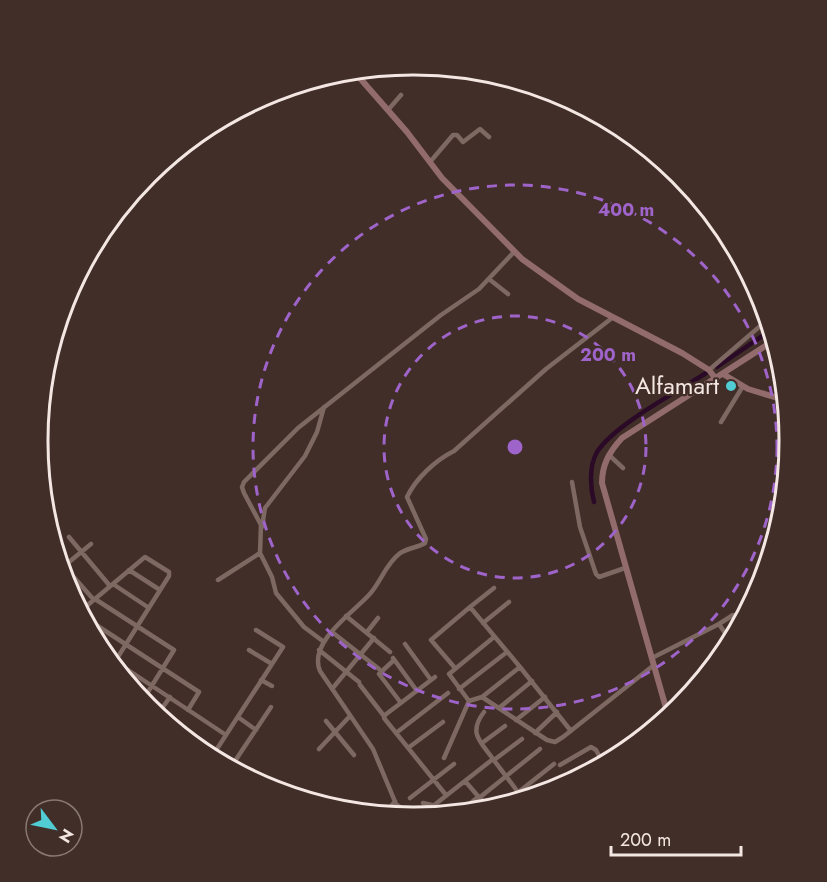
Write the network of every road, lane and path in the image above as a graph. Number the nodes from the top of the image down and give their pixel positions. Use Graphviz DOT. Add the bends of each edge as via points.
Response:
graph roads {
  1 [pos="361,80"];
  2 [pos="401,95"];
  3 [pos="388,110"];
  4 [pos="489,137"];
  5 [pos="430,162"];
  6 [pos="514,252"];
  7 [pos="489,279"];
  8 [pos="508,294"];
  9 [pos="612,318"];
  10 [pos="761,326"];
  11 [pos="767,345"];
  12 [pos="709,370"];
  13 [pos="723,374"];
  14 [pos="716,379"];
  15 [pos="743,386"];
  16 [pos="776,397"];
  17 [pos="324,407"];
  18 [pos="721,422"];
  19 [pos="609,455"];
  20 [pos="623,468"];
  21 [pos="572,482"];
  22 [pos="261,529"];
  23 [pos="69,537"];
  24 [pos="91,544"];
  25 [pos="81,552"];
  26 [pos="260,553"];
  27 [pos="69,562"];
  28 [pos="625,568"];
  29 [pos="129,570"];
  30 [pos="75,579"];
  31 [pos="218,580"];
  32 [pos="111,585"];
  33 [pos="494,588"];
  34 [pos="160,590"];
  35 [pos="95,599"];
  36 [pos="509,602"];
  37 [pos="87,605"];
  38 [pos="470,607"];
  39 [pos="149,608"];
  40 [pos="346,616"];
  41 [pos="734,616"];
  42 [pos="378,618"];
  43 [pos="483,623"];
  44 [pos="720,624"];
  45 [pos="137,626"];
  46 [pos="99,627"];
  47 [pos="256,630"];
  48 [pos="332,632"];
  49 [pos="367,632"];
  50 [pos="725,632"];
  51 [pos="494,637"];
  52 [pos="374,638"];
  53 [pos="324,642"];
  54 [pos="126,644"];
  55 [pos="405,644"];
  56 [pos="249,650"];
  57 [pos="319,650"];
  58 [pos="390,652"];
  59 [pos="507,652"];
  60 [pos="360,655"];
  61 [pos="118,656"];
  62 [pos="653,662"];
  63 [pos="272,664"];
  64 [pos="520,667"];
  65 [pos="163,668"];
  66 [pos="455,668"];
  67 [pos="379,669"];
  68 [pos="130,671"];
  69 [pos="347,672"];
  70 [pos="261,680"];
  71 [pos="532,681"];
  72 [pos="152,685"];
  73 [pos="272,686"];
  74 [pos="332,689"];
  75 [pos="459,689"];
  76 [pos="417,691"];
  77 [pos="148,692"];
  78 [pos="448,693"];
  79 [pos="170,697"];
  80 [pos="483,697"];
  81 [pos="545,697"];
  82 [pos="469,701"];
  83 [pos="401,704"];
  84 [pos="665,705"];
  85 [pos="163,707"];
  86 [pos="271,707"];
  87 [pos="499,708"];
  88 [pos="188,710"];
  89 [pos="484,712"];
  90 [pos="556,712"];
  91 [pos="350,716"];
  92 [pos="384,716"];
  93 [pos="237,717"];
  94 [pos="516,720"];
  95 [pos="326,721"];
  96 [pos="443,722"];
  97 [pos="505,726"];
  98 [pos="256,730"];
  99 [pos="571,730"];
  100 [pos="336,731"];
  101 [pos="535,733"];
  102 [pos="396,734"];
  103 [pos="226,735"];
  104 [pos="522,739"];
  105 [pos="482,743"];
  106 [pos="408,748"];
  107 [pos="217,749"];
  108 [pos="319,749"];
  109 [pos="540,749"];
  110 [pos="354,755"];
  111 [pos="599,756"];
  112 [pos="444,758"];
  113 [pos="494,759"];
  114 [pos="235,760"];
  115 [pos="454,764"];
  116 [pos="554,764"];
  117 [pos="560,765"];
  118 [pos="507,776"];
  119 [pos="434,780"];
  120 [pos="465,782"];
  121 [pos="526,788"];
  122 [pos="518,791"];
  123 [pos="446,795"];
  124 [pos="479,797"];
  125 [pos="410,798"];
  126 [pos="481,800"];
  127 [pos="395,801"];
  128 [pos="474,801"];
  129 [pos="423,803"];
  130 [pos="391,806"];
  131 [pos="398,806"];
  132 [pos="433,806"];
  133 [pos="436,806"];
  1 -- 3 [label="street"];
  2 -- 3 [label="street"];
  3 -- 5 [label="street"];
  4 -- 5 [label="street" via="480,129 463,142 453,135"];
  5 -- 6 [label="street"];
  6 -- 7 [label="street"];
  6 -- 9 [label="street" via="547,278"];
  7 -- 8 [label="street"];
  7 -- 17 [label="street"];
  9 -- 12 [label="street"];
  9 -- 40 [label="street" via="546,369 454,451 438,459 407,497 426,541 395,557 369,596"];
  10 -- 12 [label="street"];
  11 -- 13 [label="street"];
  12 -- 14 [label="street"];
  13 -- 14 [label="street"];
  13 -- 15 [label="street"];
  14 -- 19 [label="street" via="622,438"];
  15 -- 16 [label="street"];
  15 -- 18 [label="street"];
  17 -- 22 [label="street" via="305,456 265,508"];
  17 -- 22 [label="street" via="244,482 244,493"];
  19 -- 20 [label="street"];
  19 -- 28 [label="street" via="602,483"];
  21 -- 28 [label="street" via="580,527 597,574 599,577"];
  22 -- 26 [label="street"];
  23 -- 25 [label="street"];
  24 -- 25 [label="street"];
  25 -- 27 [label="street"];
  25 -- 32 [label="street"];
  26 -- 31 [label="street"];
  26 -- 53 [label="street" via="278,597 304,627"];
  28 -- 62 [label="street"];
  29 -- 32 [label="street"];
  29 -- 34 [label="street"];
  29 -- 34 [label="street" via="148,557 169,572"];
  30 -- 35 [label="street"];
  32 -- 35 [label="street"];
  32 -- 39 [label="street"];
  33 -- 38 [label="street"];
  34 -- 39 [label="street"];
  35 -- 37 [label="street"];
  35 -- 45 [label="street"];
  36 -- 43 [label="street"];
  38 -- 43 [label="street"];
  38 -- 66 [label="street" via="431,640"];
  39 -- 45 [label="street"];
  40 -- 48 [label="street"];
  40 -- 49 [label="street"];
  41 -- 44 [label="street"];
  42 -- 49 [label="street"];
  43 -- 51 [label="street"];
  44 -- 50 [label="street"];
  44 -- 62 [label="street"];
  45 -- 54 [label="street"];
  45 -- 65 [label="street" via="174,650"];
  46 -- 54 [label="street"];
  47 -- 63 [label="street" via="283,647"];
  48 -- 53 [label="street"];
  48 -- 60 [label="street"];
  49 -- 52 [label="street"];
  51 -- 59 [label="street"];
  51 -- 66 [label="street"];
  52 -- 58 [label="street"];
  52 -- 60 [label="street"];
  53 -- 57 [label="street"];
  54 -- 61 [label="street"];
  54 -- 65 [label="street"];
  55 -- 76 [label="street" via="433,679"];
  56 -- 63 [label="street"];
  57 -- 69 [label="street"];
  57 -- 74 [label="street" via="317,664"];
  59 -- 64 [label="street"];
  59 -- 75 [label="street"];
  60 -- 67 [label="street"];
  60 -- 69 [label="street"];
  62 -- 84 [label="street"];
  62 -- 99 [label="street"];
  63 -- 70 [label="street"];
  64 -- 71 [label="street"];
  64 -- 80 [label="street"];
  65 -- 72 [label="street"];
  65 -- 88 [label="street" via="200,692"];
  66 -- 75 [label="street" via="450,676"];
  68 -- 72 [label="street"];
  69 -- 74 [label="street"];
  69 -- 92 [label="street"];
  70 -- 73 [label="street"];
  70 -- 93 [label="street"];
  71 -- 81 [label="street"];
  71 -- 87 [label="street"];
  72 -- 77 [label="street"];
  72 -- 79 [label="street"];
  74 -- 91 [label="street"];
  75 -- 82 [label="street"];
  76 -- 83 [label="street"];
  76 -- 83 [label="street" via="393,659 379,674"];
  78 -- 102 [label="street"];
  79 -- 85 [label="street"];
  79 -- 88 [label="street"];
  80 -- 82 [label="street"];
  80 -- 87 [label="street"];
  81 -- 90 [label="street"];
  81 -- 94 [label="street"];
  82 -- 112 [label="street"];
  83 -- 92 [label="street"];
  86 -- 98 [label="street"];
  87 -- 94 [label="street"];
  88 -- 103 [label="street"];
  89 -- 105 [label="street" via="476,729"];
  90 -- 99 [label="street"];
  90 -- 101 [label="street"];
  91 -- 100 [label="street"];
  91 -- 127 [label="street" via="373,749"];
  92 -- 102 [label="street"];
  93 -- 98 [label="street"];
  93 -- 103 [label="street"];
  94 -- 101 [label="street"];
  95 -- 100 [label="street"];
  96 -- 106 [label="street"];
  97 -- 105 [label="street"];
  98 -- 114 [label="street"];
  99 -- 101 [label="street" via="555,742"];
  100 -- 108 [label="street"];
  100 -- 110 [label="street"];
  102 -- 106 [label="street"];
  103 -- 107 [label="street"];
  104 -- 113 [label="street"];
  105 -- 113 [label="street"];
  106 -- 119 [label="street"];
  109 -- 118 [label="street"];
  111 -- 117 [label="street" via="591,747"];
  113 -- 118 [label="street"];
  113 -- 120 [label="street"];
  115 -- 119 [label="street"];
  116 -- 121 [label="street"];
  118 -- 122 [label="street"];
  118 -- 124 [label="street"];
  119 -- 123 [label="street"];
  119 -- 125 [label="street"];
  120 -- 123 [label="street"];
  120 -- 124 [label="street"];
  123 -- 132 [label="street"];
  124 -- 126 [label="street"];
  124 -- 128 [label="street"];
  127 -- 130 [label="street"];
  127 -- 131 [label="street"];
  129 -- 132 [label="street"];
  132 -- 133 [label="street"];
}
